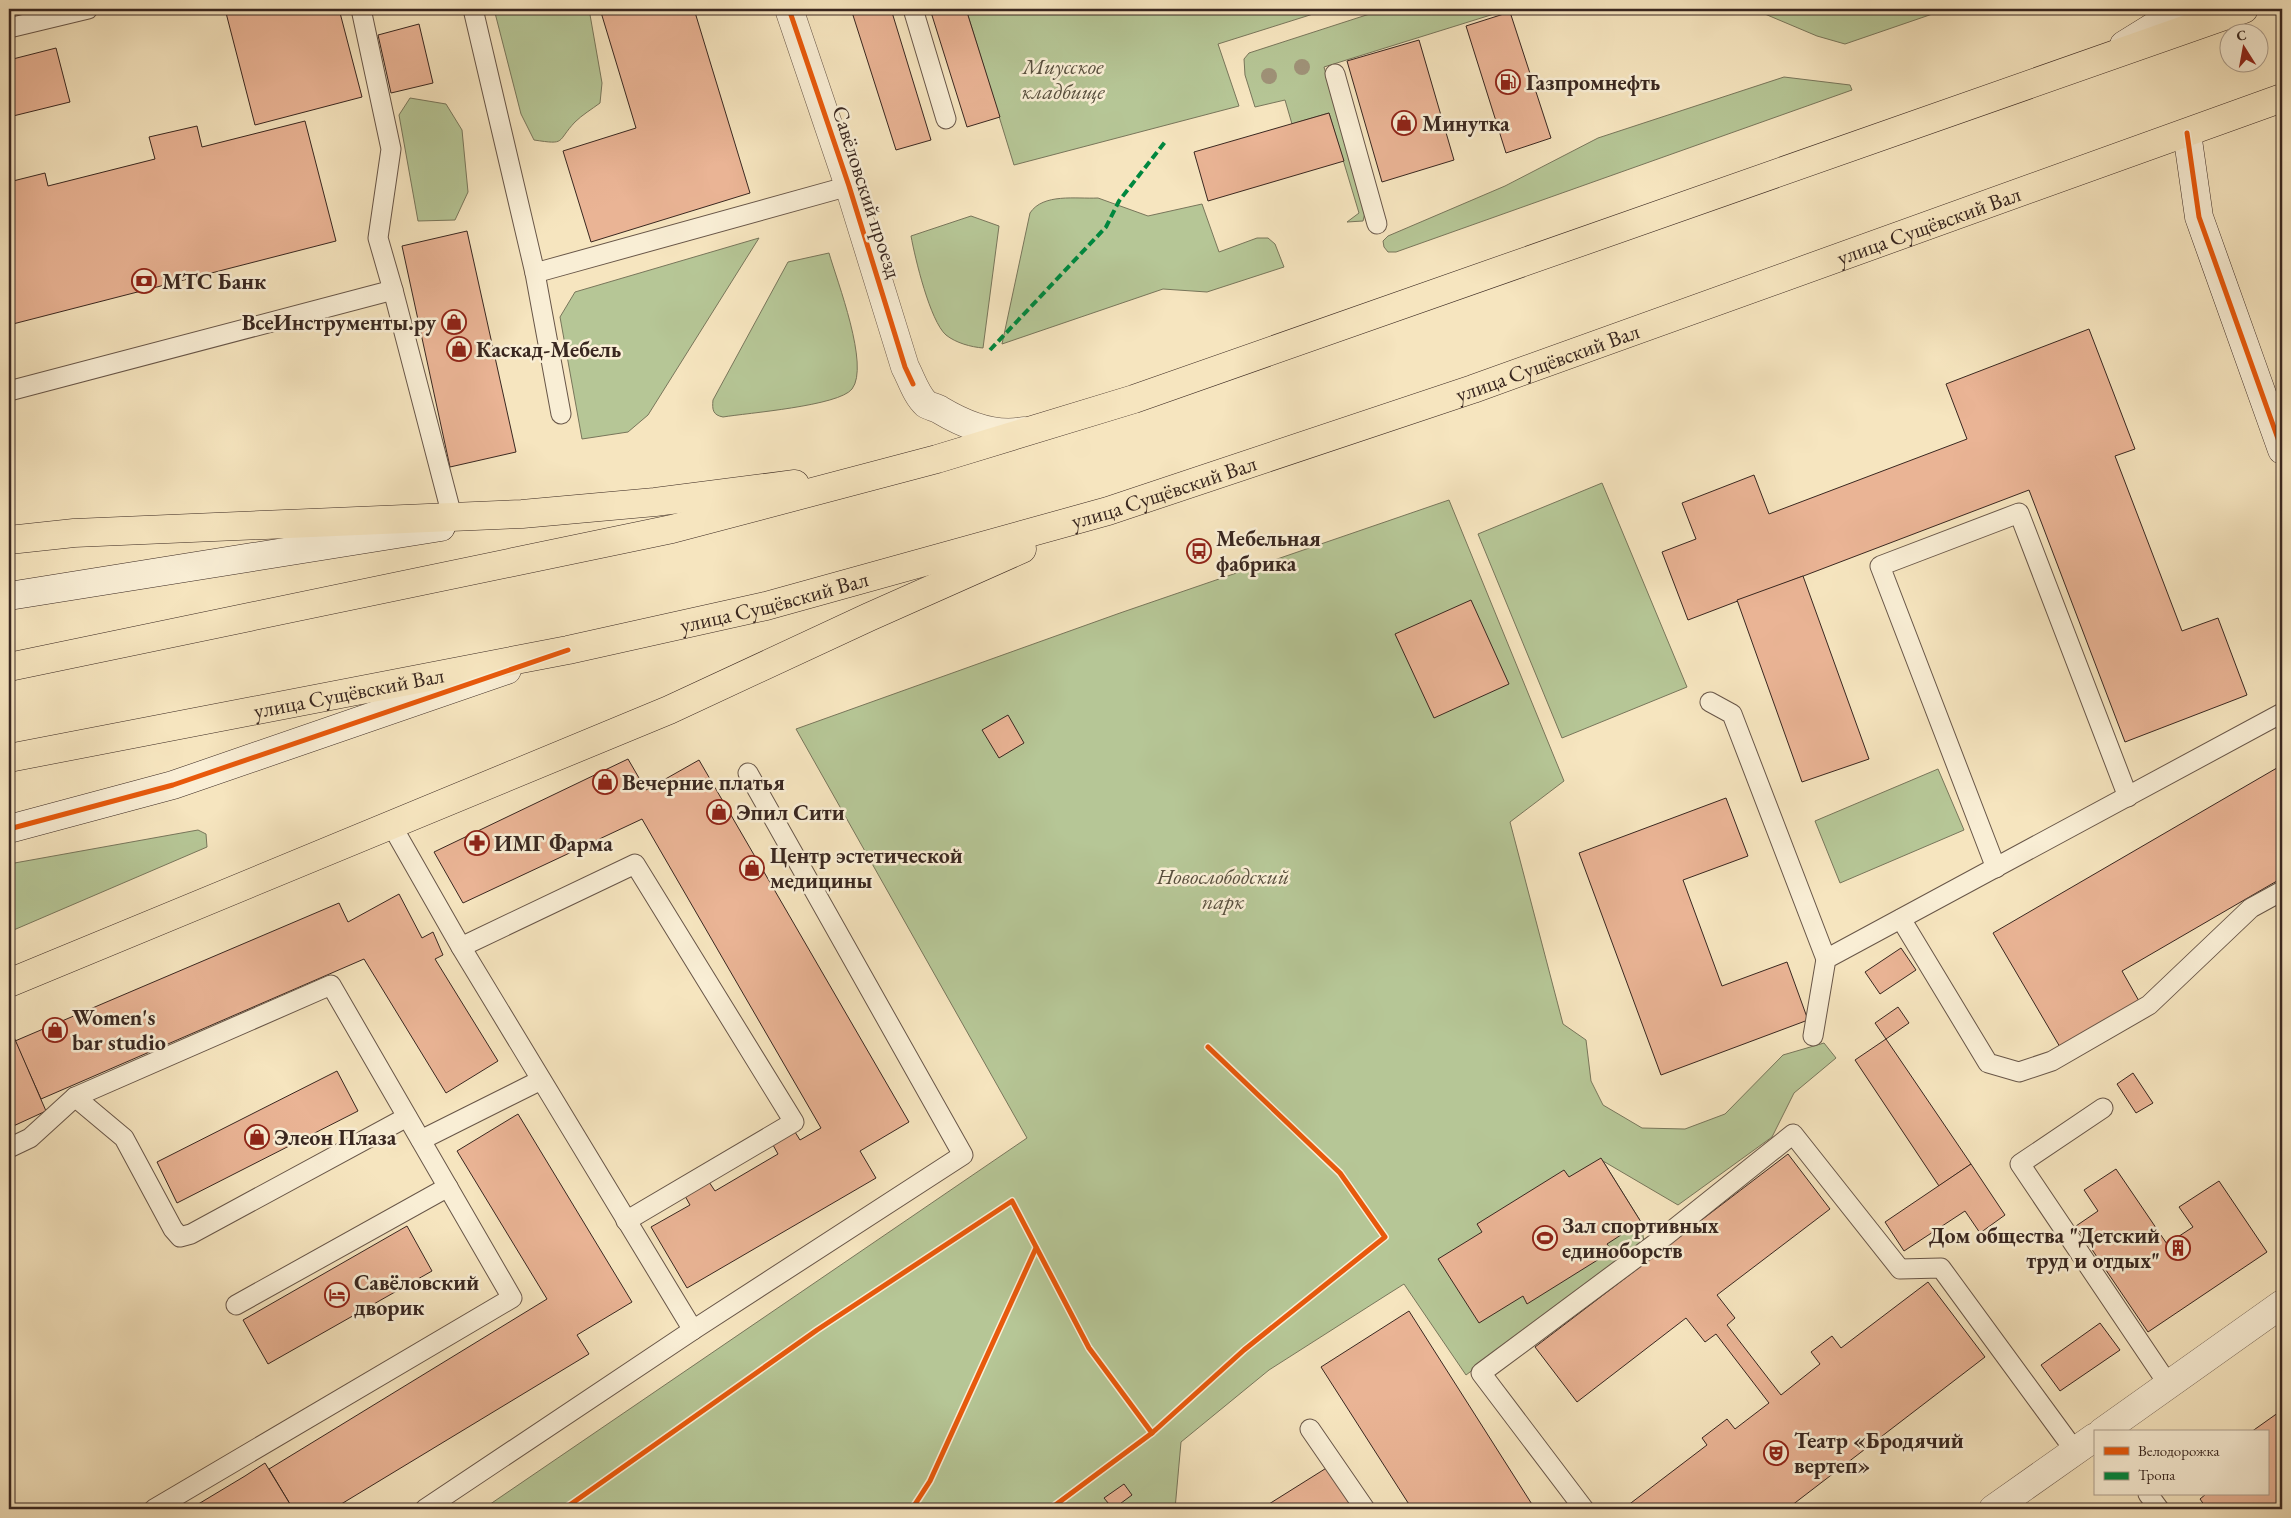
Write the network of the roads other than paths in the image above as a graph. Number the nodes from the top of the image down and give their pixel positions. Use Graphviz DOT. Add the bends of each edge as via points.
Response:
graph roads {
  1 [pos="88,9"];
  2 [pos="361,9"];
  3 [pos="473,9"];
  4 [pos="788,9"];
  5 [pos="913,9"];
  6 [pos="2182,9"];
  7 [pos="2244,9"];
  8 [pos="9,28"];
  9 [pos="2102,58"];
  10 [pos="1335,74"];
  11 [pos="2282,98"];
  12 [pos="946,120"];
  13 [pos="2186,133"];
  14 [pos="849,186"];
  15 [pos="1377,224"];
  16 [pos="535,273"];
  17 [pos="393,290"];
  18 [pos="9,391"];
  19 [pos="561,414"];
  20 [pos="1038,428"];
  21 [pos="2282,450"];
  22 [pos="937,459"];
  23 [pos="1108,510"];
  24 [pos="522,514"];
  25 [pos="452,516"];
  26 [pos="9,540"];
  27 [pos="9,596"];
  28 [pos="568,650"];
  29 [pos="9,667"];
  30 [pos="1710,702"];
  31 [pos="2282,713"];
  32 [pos="9,758"];
  33 [pos="748,773"];
  34 [pos="2128,797"];
  35 [pos="392,826"];
  36 [pos="9,829"];
  37 [pos="1996,868"];
  38 [pos="2282,891"];
  39 [pos="1901,919"];
  40 [pos="462,947"];
  41 [pos="1826,959"];
  42 [pos="9,983"];
  43 [pos="1812,1036"];
  44 [pos="541,1080"];
  45 [pos="75,1097"];
  46 [pos="2103,1108"];
  47 [pos="407,1117"];
  48 [pos="421,1140"];
  49 [pos="9,1148"];
  50 [pos="448,1186"];
  51 [pos="626,1221"];
  52 [pos="2282,1304"];
  53 [pos="236,1305"];
  54 [pos="692,1330"];
  55 [pos="2168,1384"];
  56 [pos="1310,1429"];
  57 [pos="2104,1430"];
  58 [pos="2094,1434"];
  59 [pos="2094,1437"];
  60 [pos="2150,1496"];
  61 [pos="154,1509"];
  62 [pos="426,1509"];
  63 [pos="1365,1509"];
  64 [pos="1584,1509"];
  65 [pos="1993,1509"];
  66 [pos="2160,1509"];
  1 -- 8 [label="lane"];
  2 -- 17 [label="lane" via="391,149 378,238"];
  3 -- 16 [label="lane"];
  4 -- 14 [label="street, Савёловский проезд"];
  5 -- 12 [label="lane"];
  6 -- 9 [label="street"];
  7 -- 9 [label="main road"];
  9 -- 20 [label="main road" via="1134,399"];
  10 -- 15 [label="lane"];
  11 -- 13 [label="main road, улица Сущёвский Вал"];
  13 -- 21 [label="street" via="2199,218"];
  13 -- 23 [label="main road, улица Сущёвский Вал" via="1473,388"];
  14 -- 16 [label="lane"];
  14 -- 20 [label="street, Савёловский проезд" via="906,367 926,404 954,420 976,427 1012,432"];
  16 -- 19 [label="lane"];
  17 -- 18 [label="lane"];
  17 -- 25 [label="lane"];
  20 -- 22 [label="main road"];
  22 -- 24 [label="main road" via="788,485"];
  22 -- 29 [label="main road" via="672,530"];
  23 -- 28 [label="main road, улица Сущёвский Вал" via="766,606"];
  23 -- 35 [label="main road" via="669,710"];
  24 -- 25 [label="main road"];
  24 -- 27 [label="street"];
  25 -- 26 [label="main road" via="74,533"];
  28 -- 32 [label="main road, улица Сущёвский Вал"];
  28 -- 36 [label="street" via="173,785"];
  30 -- 41 [label="lane" via="1732,714"];
  31 -- 34 [label="lane"];
  33 -- 54 [label="lane" via="963,1155"];
  34 -- 37 [label="lane"];
  34 -- 37 [label="lane" via="2019,513 1880,566"];
  35 -- 40 [label="lane"];
  35 -- 42 [label="main road"];
  37 -- 39 [label="lane"];
  38 -- 39 [label="lane" via="2251,908 2149,1005 2052,1061 2019,1072 1988,1063"];
  39 -- 41 [label="lane"];
  40 -- 44 [label="lane"];
  40 -- 51 [label="lane" via="635,864 794,1122"];
  41 -- 43 [label="lane"];
  44 -- 48 [label="lane"];
  44 -- 51 [label="lane"];
  45 -- 47 [label="lane" via="331,985"];
  45 -- 47 [label="lane" via="124,1138 180,1236 191,1234"];
  45 -- 49 [label="lane" via="30,1138"];
  46 -- 55 [label="lane" via="2020,1164"];
  47 -- 48 [label="lane"];
  48 -- 50 [label="lane"];
  50 -- 53 [label="lane"];
  50 -- 61 [label="lane" via="512,1298 242,1468"];
  51 -- 54 [label="lane"];
  52 -- 55 [label="street"];
  54 -- 62 [label="lane"];
  55 -- 57 [label="street"];
  56 -- 63 [label="lane"];
  58 -- 64 [label="lane" via="1941,1268 1900,1269 1793,1134 1664,1236 1481,1373"];
  59 -- 65 [label="street"];
  60 -- 66 [label="lane"];
}
